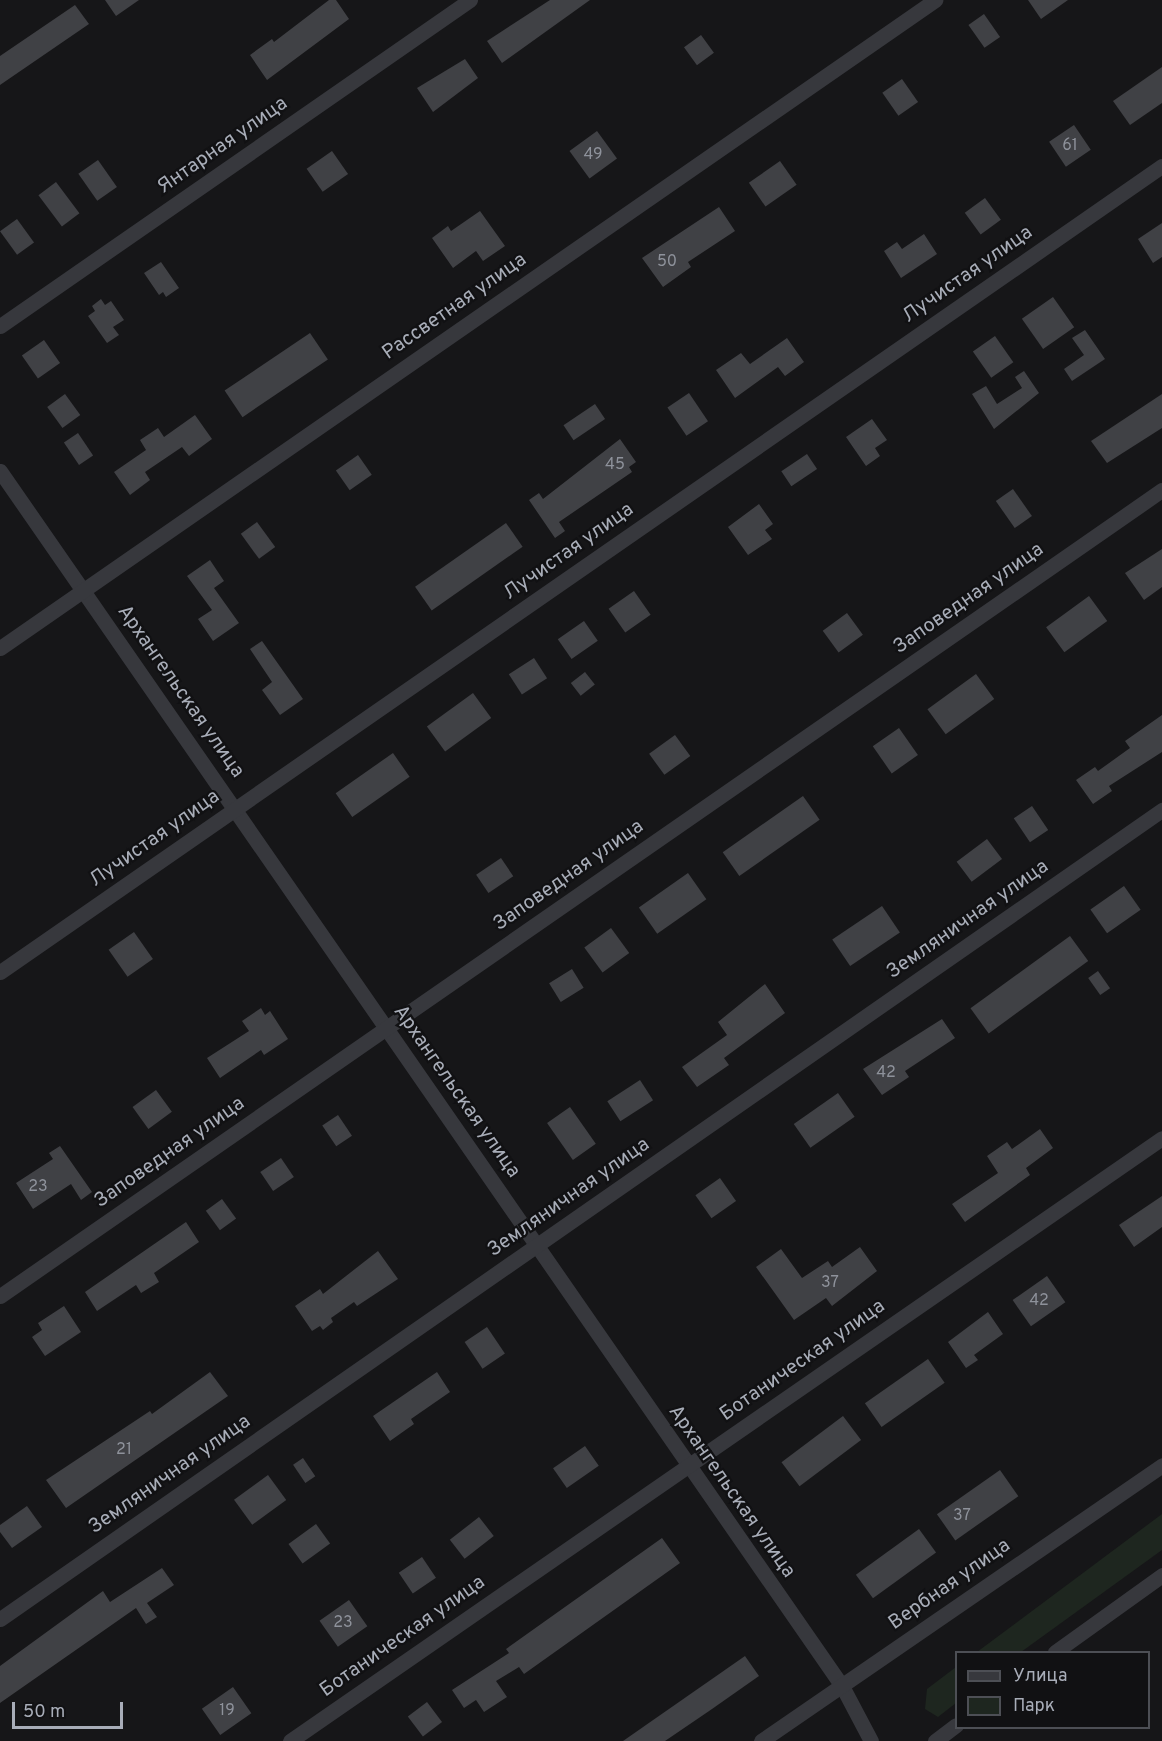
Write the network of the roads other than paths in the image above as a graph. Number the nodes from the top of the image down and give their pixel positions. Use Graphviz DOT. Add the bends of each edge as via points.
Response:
graph roads {
  1 [pos="470,0"];
  2 [pos="935,0"];
  3 [pos="1162,166"];
  4 [pos="0,326"];
  5 [pos="0,471"];
  6 [pos="1162,490"];
  7 [pos="82,590"];
  8 [pos="0,648"];
  9 [pos="236,808"];
  10 [pos="1162,810"];
  11 [pos="0,972"];
  12 [pos="386,1029"];
  13 [pos="1162,1138"];
  14 [pos="537,1247"];
  15 [pos="0,1296"];
  16 [pos="1162,1465"];
  17 [pos="687,1467"];
  18 [pos="1162,1575"];
  19 [pos="0,1619"];
  20 [pos="1059,1651"];
  21 [pos="842,1686"];
  22 [pos="955,1726"];
  23 [pos="290,1741"];
  24 [pos="761,1741"];
  25 [pos="870,1741"];
  26 [pos="935,1741"];
  1 -- 4 [label="street, Янтарная улица"];
  2 -- 7 [label="street, Рассветная улица"];
  3 -- 9 [label="street, Лучистая улица"];
  5 -- 7 [label="street, Архангельская улица"];
  6 -- 12 [label="street, Заповедная улица"];
  7 -- 8 [label="street, Рассветная улица"];
  7 -- 9 [label="street, Архангельская улица"];
  9 -- 11 [label="street, Лучистая улица"];
  9 -- 12 [label="street, Архангельская улица"];
  10 -- 14 [label="street, Земляничная улица"];
  12 -- 14 [label="street, Архангельская улица"];
  12 -- 15 [label="street, Заповедная улица"];
  13 -- 17 [label="street, Ботаническая улица"];
  14 -- 17 [label="street, Архангельская улица"];
  14 -- 19 [label="street, Земляничная улица"];
  16 -- 21 [label="street, Вербная улица"];
  17 -- 21 [label="street, Архангельская улица"];
  17 -- 23 [label="street, Ботаническая улица"];
  18 -- 20 [label="street"];
  21 -- 24 [label="street, Вербная улица"];
  21 -- 25 [label="street, Архангельская улица"];
  22 -- 26 [label="street"];
}
